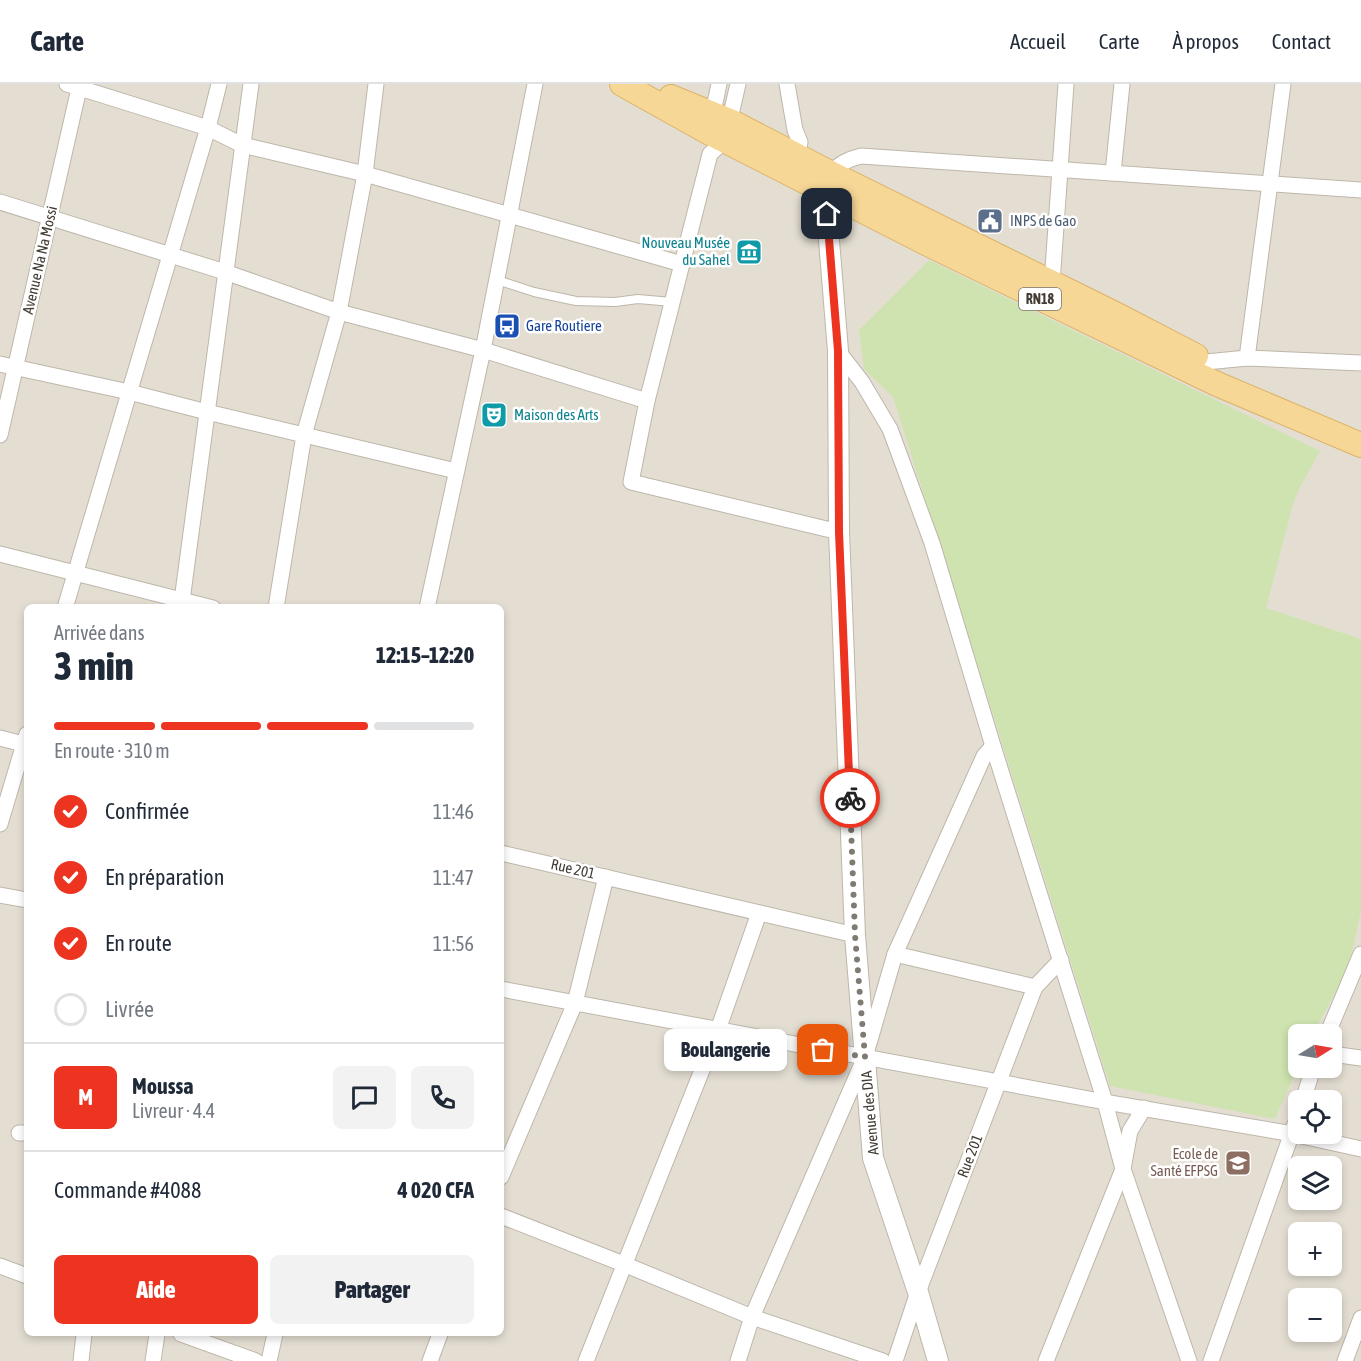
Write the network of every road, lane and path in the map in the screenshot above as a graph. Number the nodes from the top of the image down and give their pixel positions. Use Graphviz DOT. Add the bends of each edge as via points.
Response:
graph roads {
  1 [pos="219,84"];
  2 [pos="251,84"];
  3 [pos="376,84"];
  4 [pos="535,84"];
  5 [pos="622,84"];
  6 [pos="637,84"];
  7 [pos="719,84"];
  8 [pos="738,84"];
  9 [pos="787,84"];
  10 [pos="1066,84"];
  11 [pos="1122,84"];
  12 [pos="1283,84"];
  13 [pos="75,85"];
  14 [pos="208,128"];
  15 [pos="717,132"];
  16 [pos="242,145"];
  17 [pos="798,155"];
  18 [pos="1060,170"];
  19 [pos="1113,173"];
  20 [pos="365,174"];
  21 [pos="827,182"];
  22 [pos="1270,184"];
  23 [pos="1361,190"];
  24 [pos="0,202"];
  25 [pos="509,216"];
  26 [pos="50,217"];
  27 [pos="170,256"];
  28 [pos="682,264"];
  29 [pos="225,272"];
  30 [pos="496,280"];
  31 [pos="1052,284"];
  32 [pos="672,302"];
  33 [pos="339,312"];
  34 [pos="483,350"];
  35 [pos="838,351"];
  36 [pos="1247,358"];
  37 [pos="1206,362"];
  38 [pos="1361,363"];
  39 [pos="0,364"];
  40 [pos="15,367"];
  41 [pos="129,392"];
  42 [pos="647,401"];
  43 [pos="207,412"];
  44 [pos="0,435"];
  45 [pos="304,435"];
  46 [pos="1361,443"];
  47 [pos="456,471"];
  48 [pos="839,532"];
  49 [pos="0,554"];
  50 [pos="75,573"];
  51 [pos="66,604"];
  52 [pos="181,604"];
  53 [pos="277,604"];
  54 [pos="428,604"];
  55 [pos="0,738"];
  56 [pos="24,741"];
  57 [pos="993,746"];
  58 [pos="24,747"];
  59 [pos="0,824"];
  60 [pos="504,854"];
  61 [pos="606,877"];
  62 [pos="0,895"];
  63 [pos="24,899"];
  64 [pos="759,913"];
  65 [pos="855,935"];
  66 [pos="895,954"];
  67 [pos="1061,960"];
  68 [pos="1360,961"];
  69 [pos="1035,987"];
  70 [pos="504,990"];
  71 [pos="575,1003"];
  72 [pos="1331,1024"];
  73 [pos="718,1030"];
  74 [pos="1342,1055"];
  75 [pos="865,1057"];
  76 [pos="1361,1058"];
  77 [pos="998,1082"];
  78 [pos="1106,1102"];
  79 [pos="1144,1108"];
  80 [pos="1288,1133"];
  81 [pos="1289,1144"];
  82 [pos="1338,1144"];
  83 [pos="1361,1149"];
  84 [pos="1123,1169"];
  85 [pos="504,1170"];
  86 [pos="504,1217"];
  87 [pos="626,1265"];
  88 [pos="0,1266"];
  89 [pos="24,1275"];
  90 [pos="918,1292"];
  91 [pos="752,1317"];
  92 [pos="1361,1318"];
  93 [pos="84,1336"];
  94 [pos="157,1336"];
  95 [pos="187,1336"];
  96 [pos="275,1336"];
  97 [pos="439,1336"];
  98 [pos="81,1361"];
  99 [pos="153,1361"];
  100 [pos="256,1361"];
  101 [pos="269,1361"];
  102 [pos="430,1361"];
  103 [pos="586,1361"];
  104 [pos="738,1361"];
  105 [pos="883,1361"];
  106 [pos="895,1361"];
  107 [pos="938,1361"];
  108 [pos="1046,1361"];
  109 [pos="1189,1361"];
  110 [pos="1211,1361"];
  111 [pos="1345,1361"];
  1 -- 14 [label="street"];
  2 -- 16 [label="street"];
  3 -- 20 [label="street"];
  4 -- 25 [label="street"];
  5 -- 15 [label="main road, RN18"];
  6 -- 15 [label="main road, RN18"];
  7 -- 15 [label="street"];
  8 -- 15 [label="street"];
  9 -- 17 [label="street" via="800,142"];
  10 -- 18 [label="street"];
  11 -- 19 [label="street"];
  12 -- 22 [label="street"];
  13 -- 14 [label="street"];
  13 -- 26 [label="street, Avenue Na Na Mossi"];
  14 -- 16 [label="street"];
  14 -- 27 [label="street"];
  15 -- 17 [label="main road, RN18"];
  15 -- 21 [label="main road, RN18"];
  15 -- 28 [label="street"];
  16 -- 20 [label="street"];
  16 -- 29 [label="street"];
  17 -- 21 [label="main road, RN18"];
  18 -- 19 [label="street"];
  18 -- 21 [label="street" via="861,156 839,165"];
  18 -- 31 [label="street"];
  19 -- 22 [label="street"];
  20 -- 25 [label="street"];
  20 -- 33 [label="street"];
  21 -- 31 [label="main road, RN18"];
  21 -- 35 [label="street, Avenue des DIA"];
  21 -- 46 [label="main road, RN18" via="928,244 1206,379"];
  22 -- 23 [label="street"];
  22 -- 36 [label="street"];
  24 -- 26 [label="street"];
  25 -- 28 [label="street"];
  25 -- 30 [label="street"];
  26 -- 27 [label="street"];
  26 -- 40 [label="street, Avenue Na Na Mossi"];
  27 -- 29 [label="street"];
  27 -- 41 [label="street"];
  28 -- 32 [label="street"];
  29 -- 33 [label="street"];
  29 -- 43 [label="street"];
  30 -- 32 [label="lane" via="576,302"];
  30 -- 34 [label="street"];
  31 -- 37 [label="main road, RN18"];
  32 -- 42 [label="street"];
  33 -- 34 [label="street"];
  33 -- 45 [label="street"];
  34 -- 42 [label="street"];
  34 -- 47 [label="street"];
  35 -- 48 [label="street, Avenue des DIA"];
  35 -- 57 [label="street" via="890,429 932,543"];
  36 -- 37 [label="street"];
  36 -- 38 [label="street"];
  37 -- 46 [label="main road, RN18"];
  39 -- 40 [label="street"];
  40 -- 41 [label="street"];
  40 -- 44 [label="street, Avenue Na Na Mossi"];
  41 -- 43 [label="street"];
  41 -- 50 [label="street"];
  42 -- 48 [label="street" via="631,482"];
  43 -- 45 [label="street"];
  43 -- 52 [label="street"];
  45 -- 47 [label="street"];
  45 -- 53 [label="street"];
  47 -- 54 [label="street"];
  48 -- 65 [label="street, Avenue des DIA"];
  49 -- 50 [label="street"];
  50 -- 51 [label="street"];
  50 -- 52 [label="street"];
  55 -- 56 [label="street"];
  57 -- 66 [label="street" via="984,756"];
  57 -- 67 [label="street"];
  58 -- 59 [label="street"];
  60 -- 61 [label="street, Rue 201"];
  61 -- 64 [label="street, Rue 201"];
  61 -- 71 [label="street"];
  62 -- 63 [label="street"];
  64 -- 65 [label="street, Rue 201"];
  64 -- 73 [label="street"];
  65 -- 75 [label="street, Avenue des DIA"];
  66 -- 69 [label="street"];
  66 -- 75 [label="street"];
  67 -- 69 [label="street, Rue 201"];
  67 -- 78 [label="street"];
  68 -- 72 [label="street"];
  69 -- 77 [label="street, Rue 201"];
  70 -- 71 [label="street"];
  71 -- 73 [label="street"];
  71 -- 85 [label="street"];
  73 -- 75 [label="street"];
  73 -- 87 [label="street"];
  74 -- 76 [label="street"];
  75 -- 77 [label="street"];
  75 -- 90 [label="street, Avenue des DIA" via="873,1158"];
  75 -- 91 [label="street"];
  77 -- 78 [label="street"];
  77 -- 90 [label="street, Rue 201"];
  78 -- 79 [label="street"];
  78 -- 84 [label="street"];
  79 -- 80 [label="street"];
  79 -- 84 [label="street" via="1130,1131"];
  81 -- 110 [label="street"];
  82 -- 83 [label="street"];
  84 -- 108 [label="street"];
  84 -- 109 [label="street"];
  86 -- 87 [label="street"];
  87 -- 91 [label="street"];
  87 -- 103 [label="street"];
  88 -- 89 [label="street"];
  90 -- 106 [label="street, Rue 201"];
  90 -- 107 [label="street, Avenue des DIA"];
  91 -- 104 [label="street"];
  91 -- 105 [label="street"];
  92 -- 111 [label="street"];
  93 -- 98 [label="street"];
  94 -- 99 [label="street"];
  95 -- 100 [label="street"];
  96 -- 101 [label="street"];
  97 -- 102 [label="street"];
}
